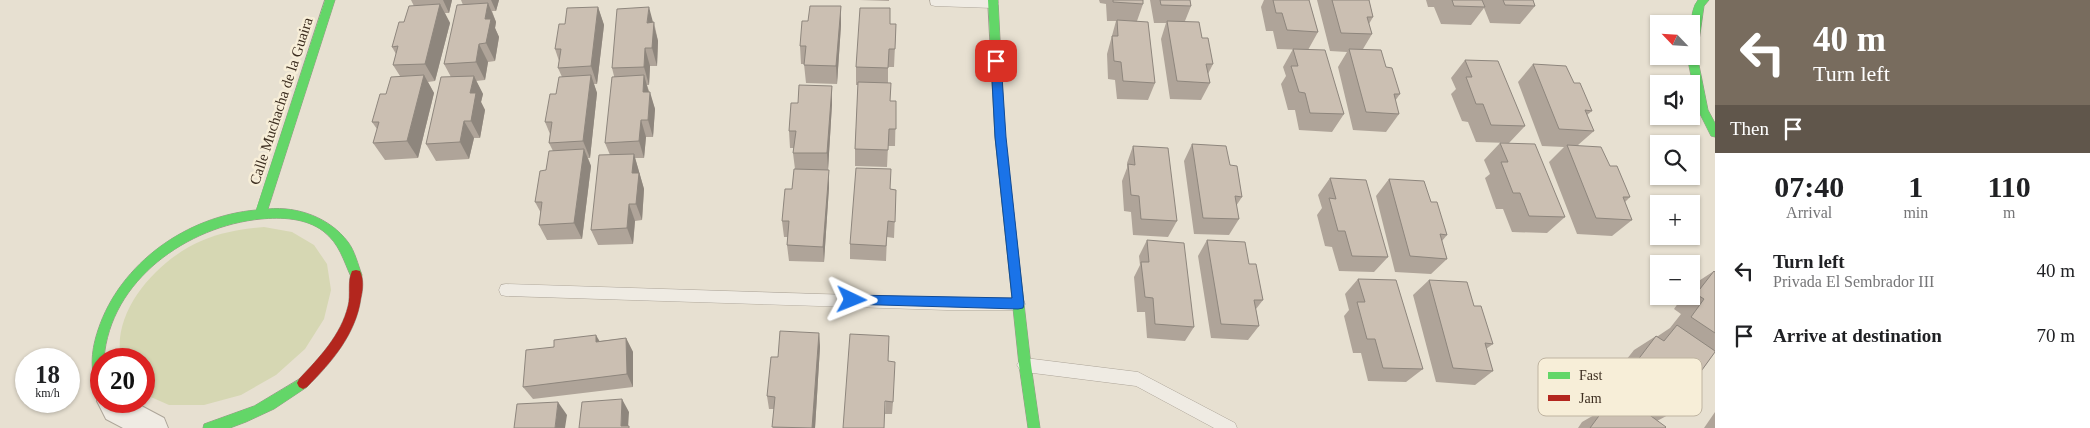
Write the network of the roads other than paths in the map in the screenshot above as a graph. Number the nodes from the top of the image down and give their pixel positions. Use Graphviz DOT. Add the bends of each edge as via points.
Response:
graph roads {
  1 [pos="330,0"];
  2 [pos="935,2"];
  3 [pos="993,2"];
  4 [pos="1698,2"];
  5 [pos="1715,133"];
  6 [pos="261,212"];
  7 [pos="506,290"];
  8 [pos="1018,304"];
  9 [pos="98,348"];
  10 [pos="1025,365"];
  11 [pos="125,413"];
  12 [pos="153,428"];
  13 [pos="209,428"];
  14 [pos="1034,428"];
  15 [pos="1229,428"];
  1 -- 6 [label="street, Calle Muchacha de la Guaira"];
  2 -- 3 [label="lane"];
  3 -- 8 [label="street" via="1000,137"];
  4 -- 5 [label="street" via="1692,55 1703,110"];
  6 -- 9 [label="street" via="220,220 177,240 141,269 113,304"];
  6 -- 13 [label="street" via="296,214 326,225 346,245 356,272 355,305 341,340 315,373 279,402 237,422"];
  7 -- 8 [label="lane"];
  8 -- 10 [label="street"];
  10 -- 14 [label="street"];
  10 -- 15 [label="lane" via="1138,379"];
  11 -- 12 [label="street"];
}
